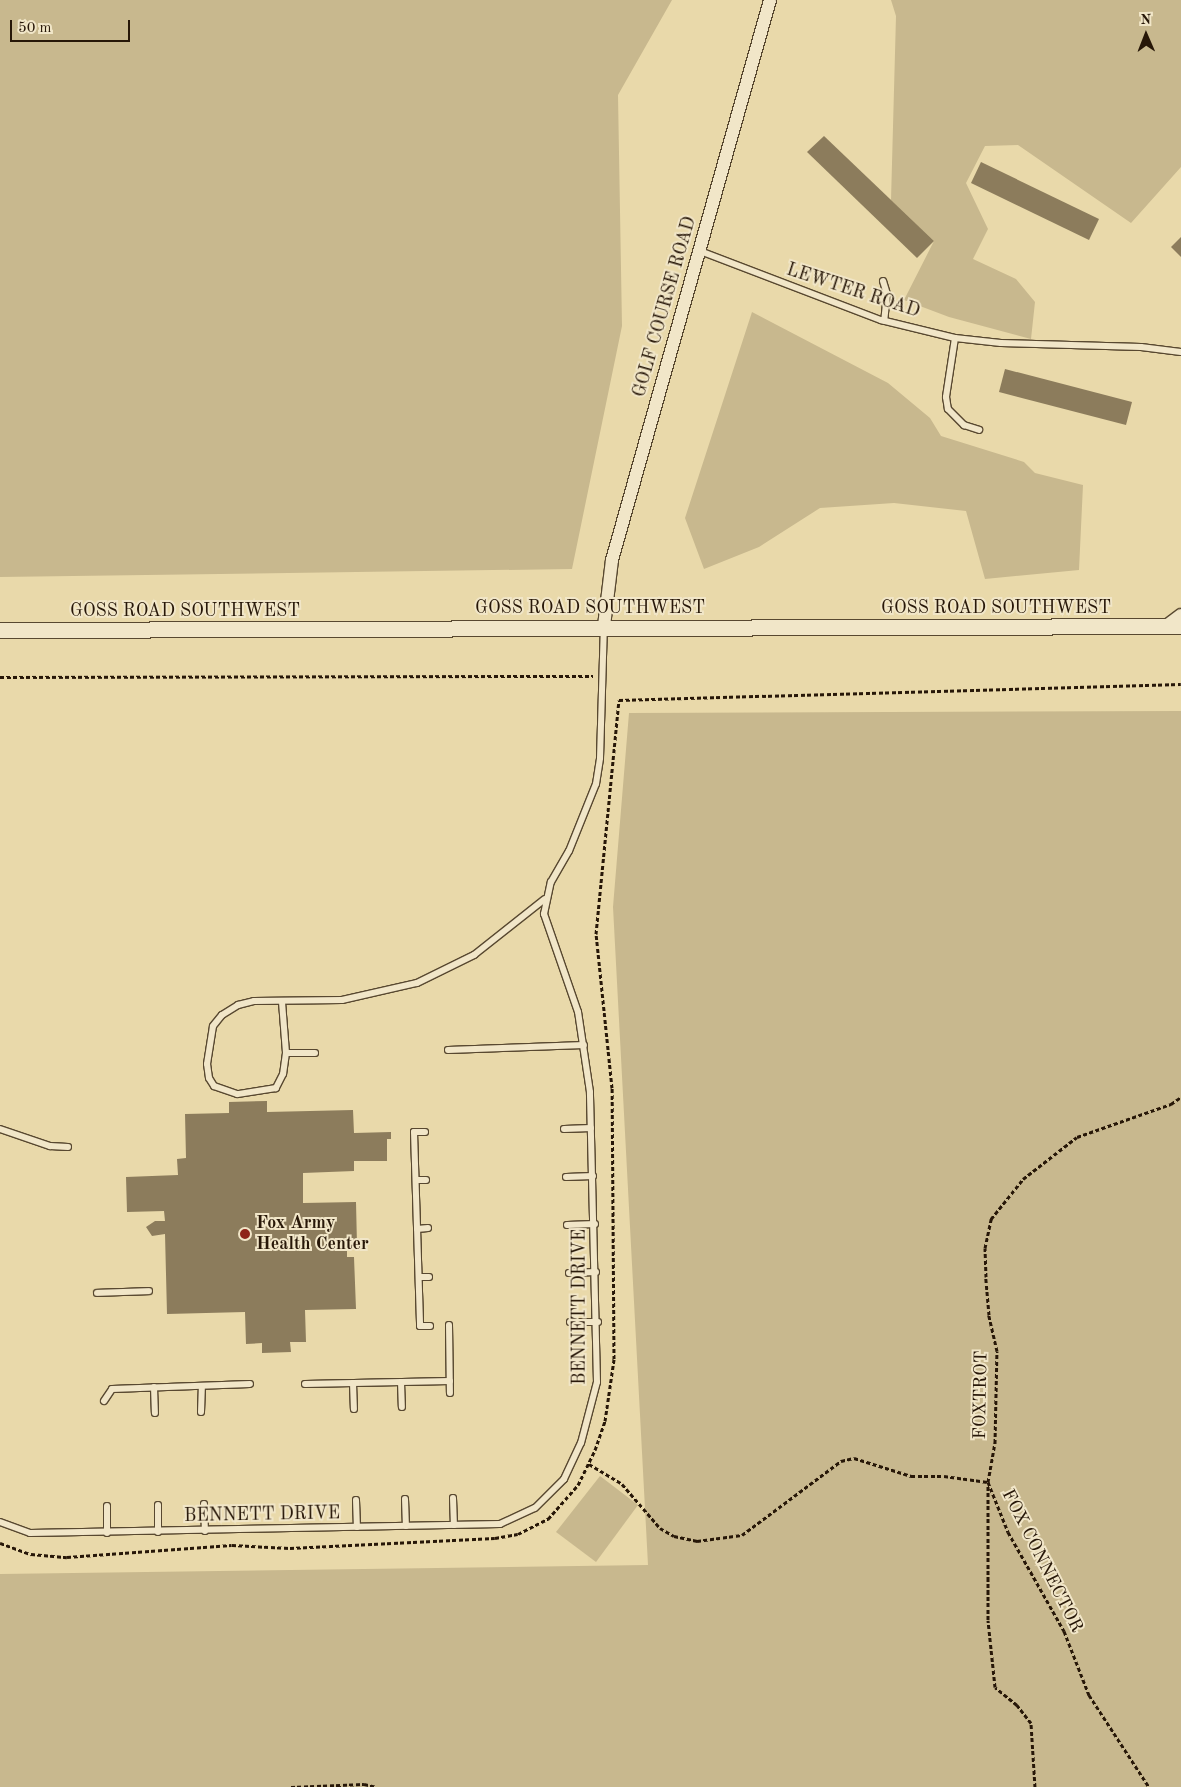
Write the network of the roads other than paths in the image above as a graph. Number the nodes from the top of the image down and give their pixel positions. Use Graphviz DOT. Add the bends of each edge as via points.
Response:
graph roads {
  1 [pos="770,0"];
  2 [pos="700,251"];
  3 [pos="883,281"];
  4 [pos="884,321"];
  5 [pos="955,338"];
  6 [pos="1181,352"];
  7 [pos="979,430"];
  8 [pos="1181,615"];
  9 [pos="604,626"];
  10 [pos="1181,626"];
  11 [pos="1165,627"];
  12 [pos="0,630"];
  13 [pos="545,899"];
  14 [pos="282,1002"];
  15 [pos="584,1045"];
  16 [pos="448,1050"];
  17 [pos="286,1053"];
  18 [pos="315,1054"];
  19 [pos="592,1128"];
  20 [pos="0,1129"];
  21 [pos="564,1129"];
  22 [pos="425,1132"];
  23 [pos="68,1147"];
  24 [pos="593,1176"];
  25 [pos="566,1177"];
  26 [pos="416,1180"];
  27 [pos="426,1180"];
  28 [pos="595,1224"];
  29 [pos="567,1225"];
  30 [pos="428,1228"];
  31 [pos="417,1229"];
  32 [pos="596,1272"];
  33 [pos="569,1274"];
  34 [pos="419,1277"];
  35 [pos="429,1277"];
  36 [pos="149,1291"];
  37 [pos="97,1293"];
  38 [pos="570,1322"];
  39 [pos="598,1322"];
  40 [pos="448,1325"];
  41 [pos="430,1326"];
  42 [pos="401,1382"];
  43 [pos="450,1382"];
  44 [pos="353,1383"];
  45 [pos="250,1384"];
  46 [pos="305,1384"];
  47 [pos="202,1386"];
  48 [pos="154,1387"];
  49 [pos="450,1393"];
  50 [pos="104,1401"];
  51 [pos="402,1407"];
  52 [pos="354,1408"];
  53 [pos="202,1412"];
  54 [pos="155,1413"];
  55 [pos="453,1498"];
  56 [pos="405,1499"];
  57 [pos="356,1500"];
  58 [pos="204,1504"];
  59 [pos="158,1505"];
  60 [pos="107,1506"];
  61 [pos="0,1522"];
  62 [pos="454,1525"];
  63 [pos="406,1526"];
  64 [pos="357,1528"];
  65 [pos="205,1531"];
  66 [pos="158,1532"];
  67 [pos="107,1533"];
  1 -- 2 [label="street, GOLF COURSE ROAD"];
  2 -- 4 [label="lane, LEWTER ROAD"];
  2 -- 9 [label="street, GOLF COURSE ROAD" via="612,560"];
  3 -- 4 [label="lane" via="888,294"];
  4 -- 5 [label="lane, LEWTER ROAD"];
  5 -- 6 [label="lane, LEWTER ROAD" via="1001,343 1141,347"];
  5 -- 7 [label="lane" via="946,397 948,409 964,425"];
  8 -- 11 [label="street"];
  9 -- 11 [label="street, GOSS ROAD SOUTHWEST"];
  9 -- 12 [label="street, GOSS ROAD SOUTHWEST"];
  9 -- 13 [label="lane, BENNETT DRIVE" via="600,758 596,784"];
  10 -- 11 [label="street, GOSS ROAD SOUTHWEST"];
  13 -- 14 [label="lane" via="474,955 418,983 342,1000"];
  13 -- 15 [label="lane, BENNETT DRIVE" via="548,930 570,986"];
  14 -- 17 [label="lane"];
  14 -- 17 [label="lane" via="254,1001 222,1015 213,1026 208,1044 209,1078 225,1092 257,1093 276,1088 284,1074"];
  15 -- 16 [label="lane"];
  15 -- 19 [label="lane, BENNETT DRIVE"];
  17 -- 18 [label="lane"];
  19 -- 21 [label="lane"];
  19 -- 24 [label="lane, BENNETT DRIVE"];
  20 -- 23 [label="lane" via="50,1146"];
  22 -- 26 [label="lane" via="414,1132"];
  24 -- 25 [label="lane"];
  24 -- 28 [label="lane, BENNETT DRIVE"];
  26 -- 27 [label="lane"];
  26 -- 31 [label="lane"];
  28 -- 29 [label="lane"];
  28 -- 32 [label="lane, BENNETT DRIVE"];
  30 -- 31 [label="lane"];
  31 -- 34 [label="lane"];
  32 -- 33 [label="lane"];
  32 -- 39 [label="lane, BENNETT DRIVE"];
  34 -- 35 [label="lane"];
  34 -- 41 [label="lane" via="420,1326"];
  36 -- 37 [label="lane"];
  38 -- 39 [label="lane"];
  39 -- 62 [label="lane, BENNETT DRIVE" via="598,1382 593,1405 564,1479 535,1508 500,1524"];
  40 -- 43 [label="lane"];
  42 -- 43 [label="lane"];
  42 -- 44 [label="lane"];
  42 -- 51 [label="lane"];
  43 -- 49 [label="lane"];
  44 -- 46 [label="lane"];
  44 -- 52 [label="lane"];
  45 -- 47 [label="lane"];
  47 -- 48 [label="lane"];
  47 -- 53 [label="lane"];
  48 -- 50 [label="lane" via="112,1389"];
  48 -- 54 [label="lane"];
  55 -- 62 [label="lane"];
  56 -- 63 [label="lane"];
  57 -- 64 [label="lane"];
  58 -- 65 [label="lane"];
  59 -- 66 [label="lane"];
  60 -- 67 [label="lane"];
  61 -- 67 [label="lane, BENNETT DRIVE" via="30,1533"];
  62 -- 63 [label="lane, BENNETT DRIVE"];
  63 -- 64 [label="lane, BENNETT DRIVE"];
  64 -- 65 [label="lane, BENNETT DRIVE"];
  65 -- 66 [label="lane, BENNETT DRIVE"];
  66 -- 67 [label="lane, BENNETT DRIVE"];
}
